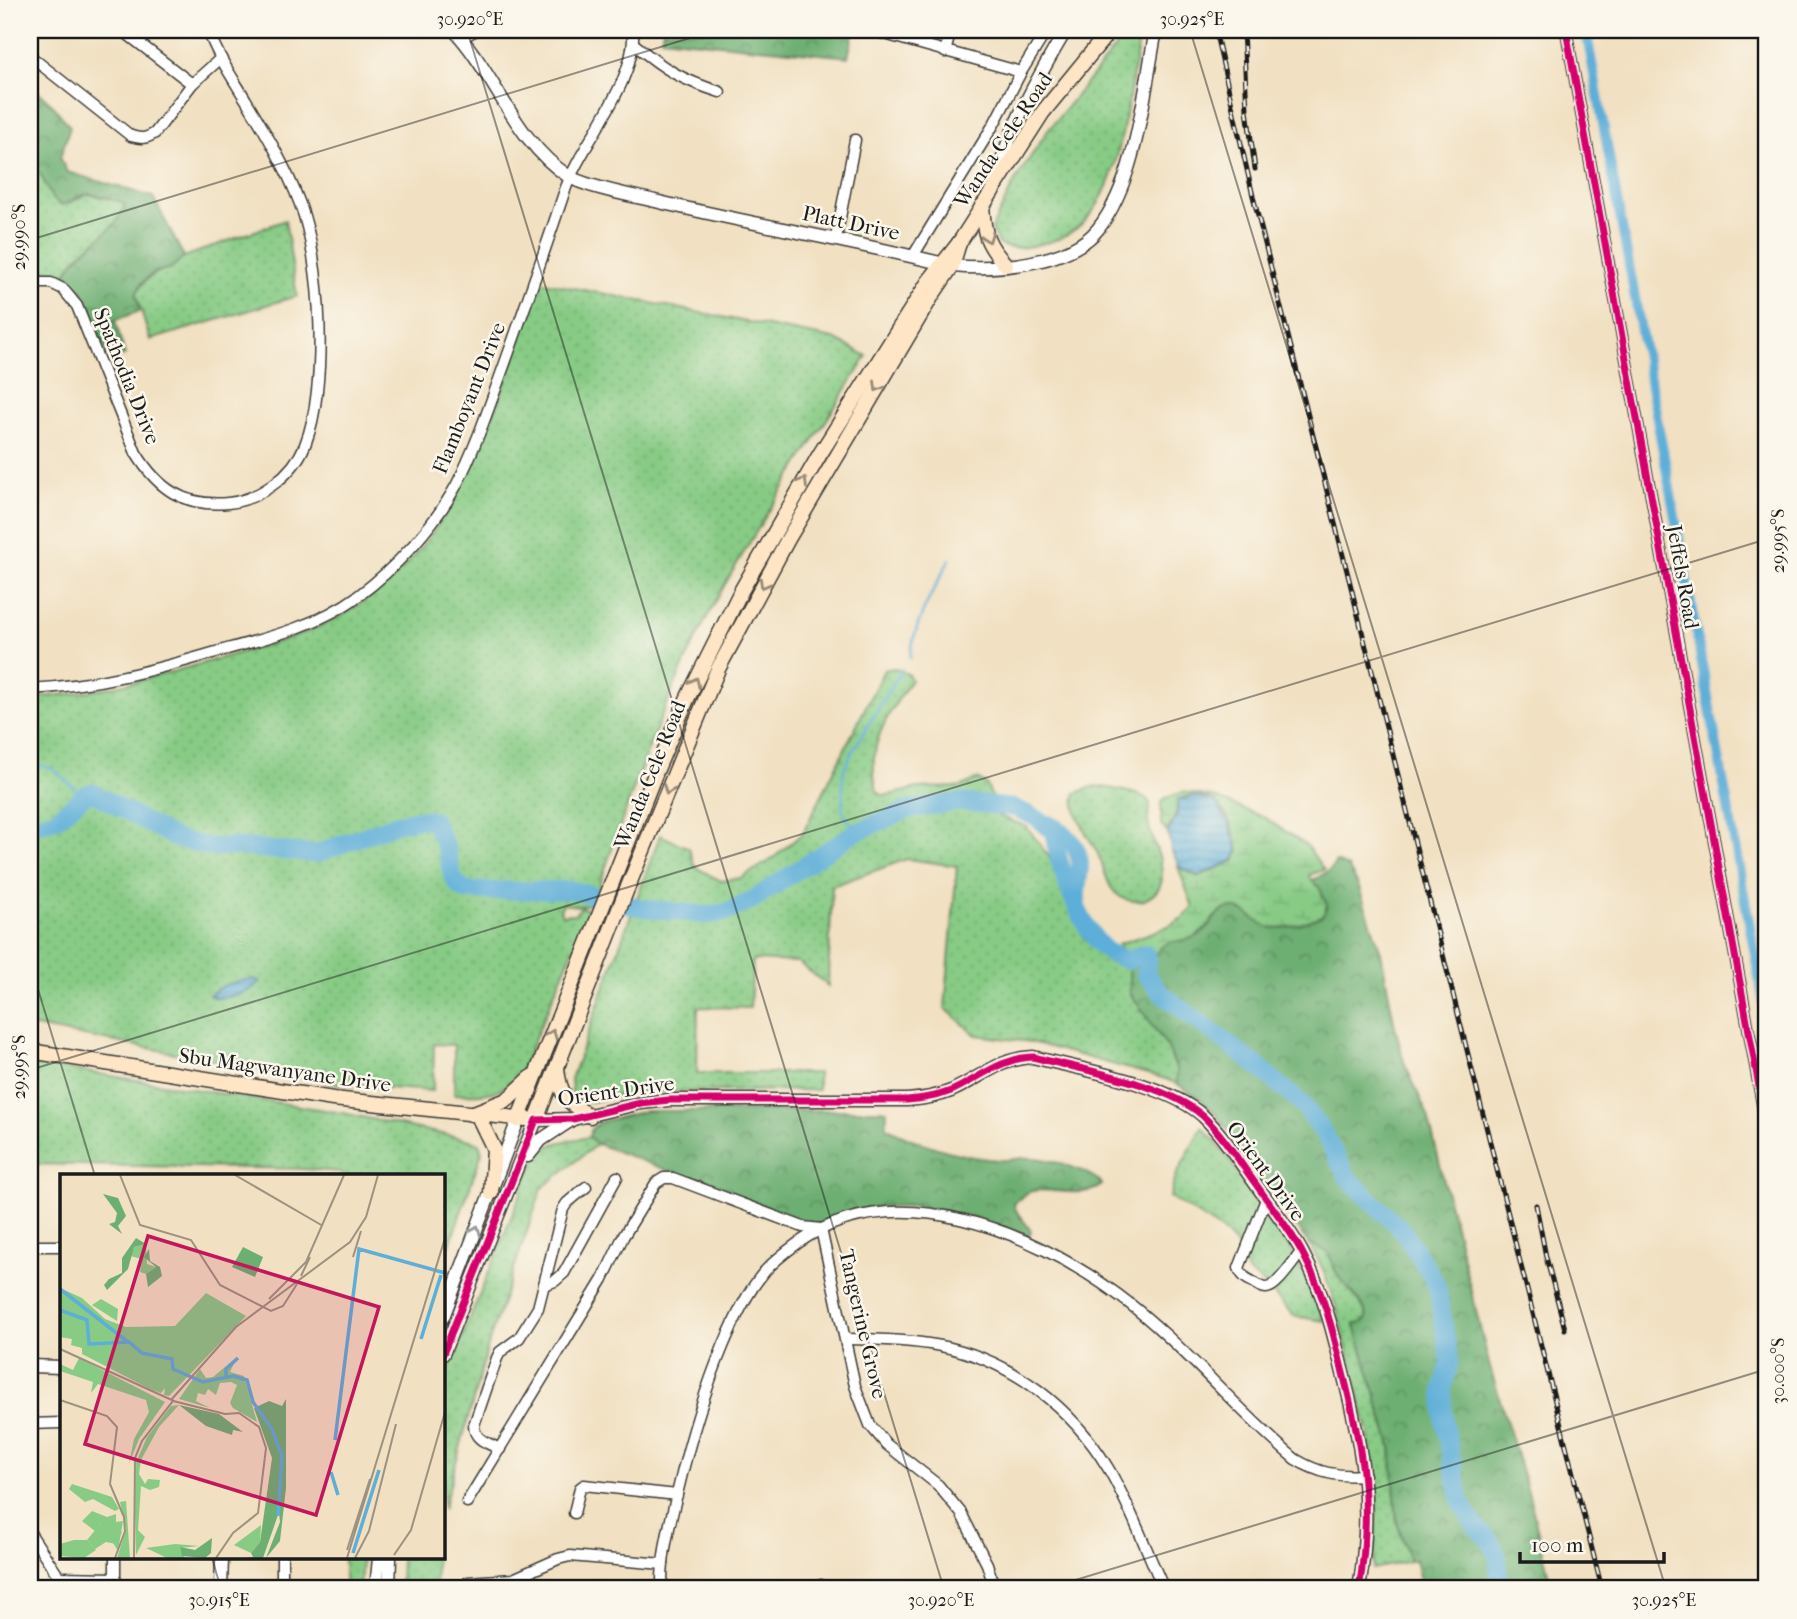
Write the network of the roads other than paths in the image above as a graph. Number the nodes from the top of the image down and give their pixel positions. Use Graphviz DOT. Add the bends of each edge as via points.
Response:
graph roads {
  1 [pos="121,30"];
  2 [pos="208,30"];
  3 [pos="476,30"];
  4 [pos="633,30"];
  5 [pos="871,30"];
  6 [pos="951,30"];
  7 [pos="1047,30"];
  8 [pos="1066,30"];
  9 [pos="1110,30"];
  10 [pos="1156,30"];
  11 [pos="1566,30"];
  12 [pos="457,34"];
  13 [pos="635,44"];
  14 [pos="945,51"];
  15 [pos="30,56"];
  16 [pos="221,58"];
  17 [pos="1021,72"];
  18 [pos="192,84"];
  19 [pos="720,92"];
  20 [pos="855,140"];
  21 [pos="569,177"];
  22 [pos="996,184"];
  23 [pos="982,206"];
  24 [pos="836,238"];
  25 [pos="913,256"];
  26 [pos="946,265"];
  27 [pos="1006,265"];
  28 [pos="30,283"];
  29 [pos="30,689"];
  30 [pos="30,1051"];
  31 [pos="557,1063"];
  32 [pos="539,1069"];
  33 [pos="474,1115"];
  34 [pos="590,1116"];
  35 [pos="573,1119"];
  36 [pos="518,1120"];
  37 [pos="536,1120"];
  38 [pos="1767,1130"];
  39 [pos="518,1168"];
  40 [pos="617,1177"];
  41 [pos="586,1187"];
  42 [pos="491,1193"];
  43 [pos="1266,1199"];
  44 [pos="821,1229"];
  45 [pos="30,1246"];
  46 [pos="60,1246"];
  47 [pos="1302,1251"];
  48 [pos="544,1284"];
  49 [pos="444,1314"];
  50 [pos="846,1339"];
  51 [pos="444,1352"];
  52 [pos="30,1366"];
  53 [pos="60,1367"];
  54 [pos="60,1423"];
  55 [pos="30,1424"];
  56 [pos="500,1449"];
  57 [pos="1365,1475"];
  58 [pos="587,1477"];
  59 [pos="678,1491"];
  60 [pos="467,1502"];
  61 [pos="574,1513"];
  62 [pos="30,1533"];
  63 [pos="115,1560"];
  64 [pos="222,1560"];
  65 [pos="282,1560"];
  66 [pos="379,1560"];
  67 [pos="390,1560"];
  68 [pos="663,1564"];
  69 [pos="59,1577"];
  70 [pos="468,1582"];
  71 [pos="115,1583"];
  72 [pos="58,1589"];
  73 [pos="221,1589"];
  74 [pos="282,1589"];
  75 [pos="376,1589"];
  76 [pos="389,1589"];
  77 [pos="662,1589"];
  78 [pos="995,1589"];
  79 [pos="1164,1589"];
  80 [pos="1359,1589"];
  1 -- 18 [label="street"];
  2 -- 16 [label="street, Spathodia Drive"];
  3 -- 12 [label="street"];
  4 -- 13 [label="street"];
  5 -- 14 [label="street"];
  6 -- 14 [label="street"];
  7 -- 17 [label="street"];
  8 -- 22 [label="street" via="1009,136"];
  9 -- 22 [label="main road, Wanda Cele Road" via="1043,112"];
  10 -- 27 [label="street, Platt Drive" via="1130,162 1114,205 1096,231 1067,251 1037,262"];
  11 -- 38 [label="street, Jeffels Road"];
  12 -- 21 [label="street, Platt Drive" via="536,148"];
  13 -- 19 [label="street" via="670,73"];
  13 -- 21 [label="street, Flamboyant Drive" via="612,101"];
  14 -- 17 [label="street"];
  15 -- 18 [label="street" via="131,136 141,139 155,133"];
  16 -- 18 [label="street"];
  16 -- 28 [label="street, Spathodia Drive" via="293,187 316,273 317,393 299,458 255,495 235,502 196,502 161,485 127,432 72,298 51,283"];
  17 -- 25 [label="street"];
  20 -- 24 [label="street"];
  21 -- 24 [label="street, Platt Drive" via="713,215"];
  21 -- 29 [label="street, Flamboyant Drive" via="494,393 455,486 405,554 357,597 289,630 144,673"];
  22 -- 23 [label="main road, Wanda Cele Road"];
  23 -- 26 [label="main road, Wanda Cele Road"];
  23 -- 27 [label="main road, one-way" via="989,246"];
  24 -- 25 [label="street, Platt Drive"];
  25 -- 26 [label="street, Platt Drive"];
  26 -- 27 [label="street, Platt Drive"];
  26 -- 31 [label="main road, Wanda Cele Road, one-way" via="718,669"];
  32 -- 26 [label="main road, Wanda Cele Road, one-way" via="688,697 741,591 820,454"];
  30 -- 33 [label="main road, Sbu Magwanyane Drive" via="319,1097"];
  31 -- 34 [label="main road" via="563,1093"];
  31 -- 37 [label="main road, Wanda Cele Road"];
  32 -- 33 [label="main road" via="507,1100"];
  32 -- 36 [label="main road, Wanda Cele Road"];
  33 -- 36 [label="main road, Sbu Magwanyane Drive"];
  33 -- 42 [label="main road" via="494,1149"];
  34 -- 35 [label="street, Orient Drive"];
  34 -- 43 [label="street, Orient Drive" via="669,1101 931,1098 1010,1060 1033,1057 1173,1097 1202,1116"];
  35 -- 37 [label="street, Orient Drive"];
  35 -- 39 [label="street" via="541,1140"];
  36 -- 37 [label="main road, Sbu Magwanyane Drive"];
  36 -- 42 [label="street, Wanda Cele Road"];
  37 -- 39 [label="street, Wanda Cele Road"];
  39 -- 51 [label="street, Wanda Cele Road"];
  40 -- 48 [label="street" via="564,1273"];
  41 -- 48 [label="street" via="563,1209"];
  49 -- 42 [label="street, Wanda Cele Road, one-way"];
  43 -- 47 [label="street, Orient Drive"];
  43 -- 47 [label="street" via="1241,1273 1264,1289 1270,1288"];
  44 -- 50 [label="street, Tangerine Grove"];
  44 -- 56 [label="street" via="803,1227 673,1178 660,1180"];
  44 -- 57 [label="street" via="866,1215 918,1213 977,1224 1048,1251 1154,1324 1294,1459 1319,1472"];
  44 -- 59 [label="street" via="766,1269 735,1319 699,1410"];
  45 -- 46 [label="street"];
  47 -- 57 [label="street, Orient Drive" via="1324,1299"];
  48 -- 56 [label="street" via="538,1308 524,1331 496,1358 474,1425 480,1439"];
  50 -- 78 [label="street, Tangerine Grove" via="855,1386 870,1425 886,1444 938,1485 961,1513"];
  50 -- 79 [label="street" via="942,1346 994,1363 1039,1390 1083,1432 1105,1463"];
  52 -- 53 [label="street"];
  54 -- 55 [label="street"];
  56 -- 60 [label="street"];
  57 -- 80 [label="street, Orient Drive" via="1366,1530"];
  58 -- 59 [label="street"];
  59 -- 61 [label="street" via="584,1485"];
  59 -- 68 [label="street"];
  62 -- 69 [label="street"];
  63 -- 71 [label="street"];
  64 -- 73 [label="street"];
  65 -- 74 [label="street"];
  66 -- 75 [label="street"];
  67 -- 76 [label="street"];
  68 -- 70 [label="street" via="570,1556 513,1580"];
  68 -- 77 [label="street"];
  69 -- 71 [label="street"];
  69 -- 72 [label="street"];
}
